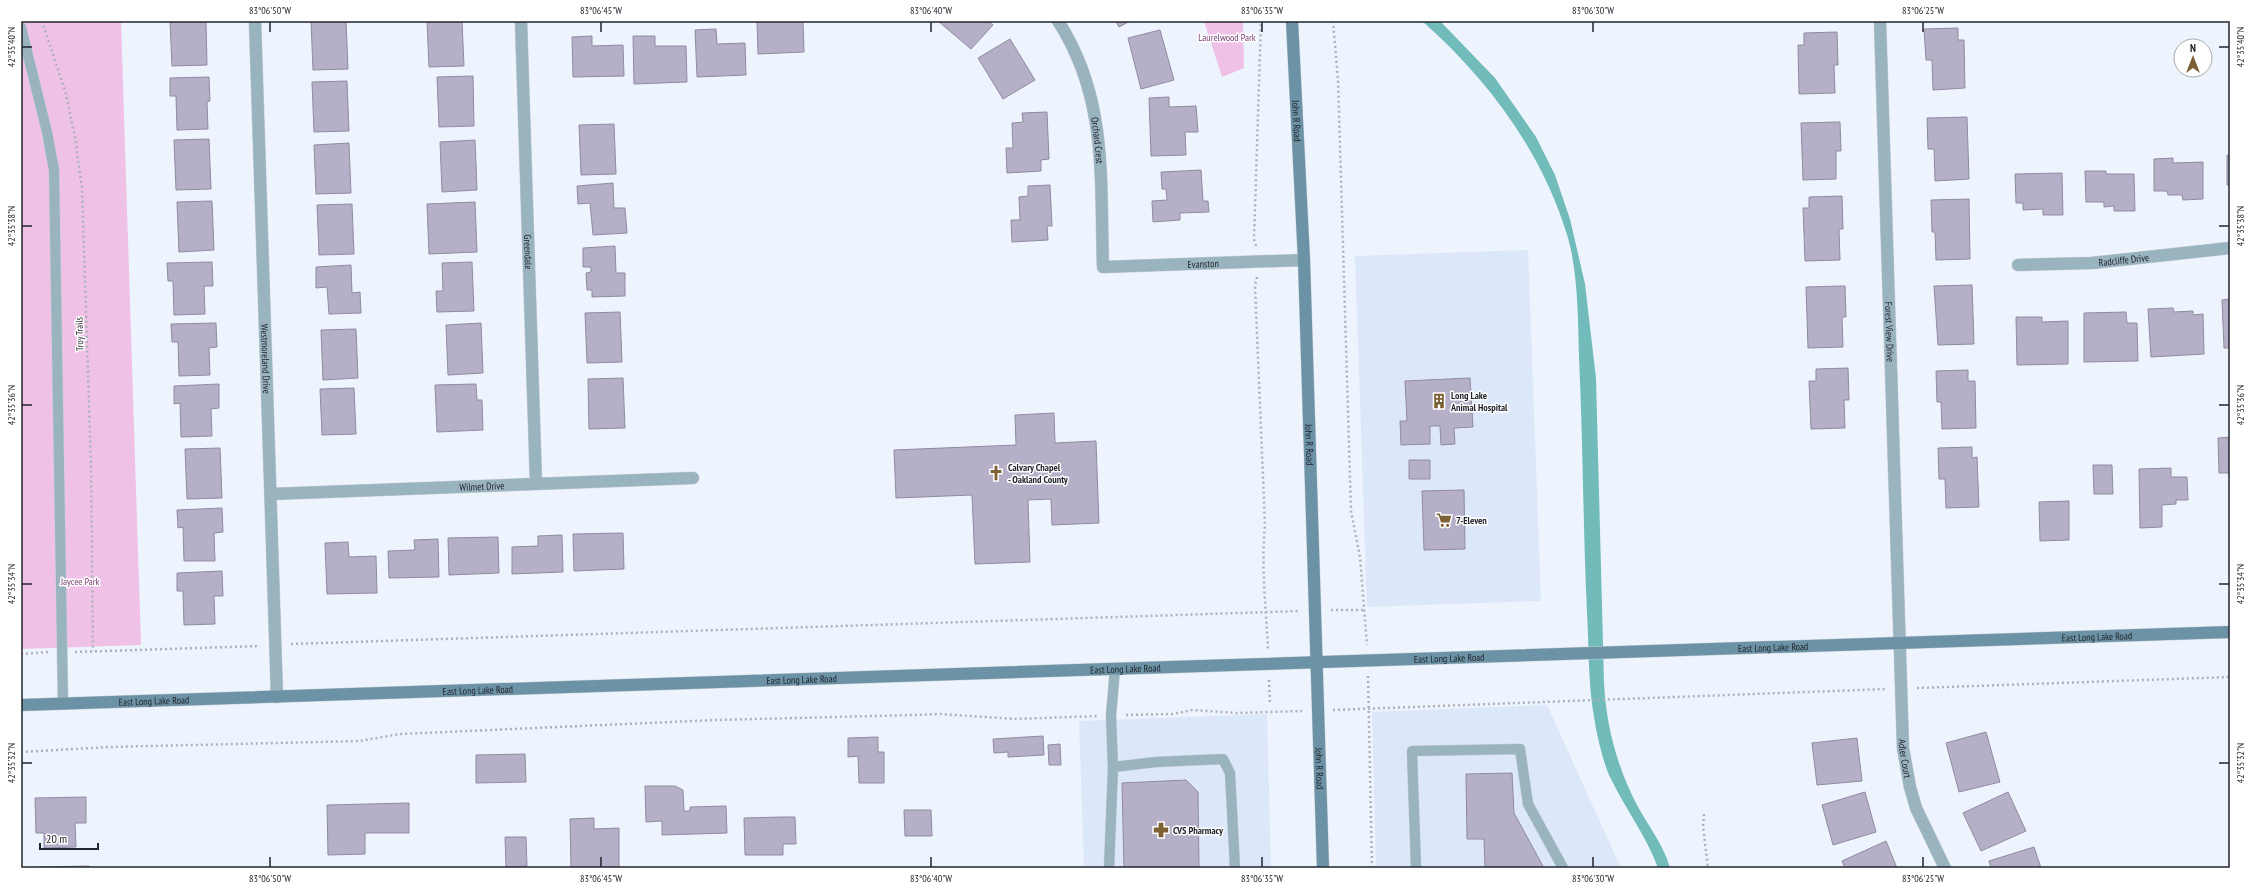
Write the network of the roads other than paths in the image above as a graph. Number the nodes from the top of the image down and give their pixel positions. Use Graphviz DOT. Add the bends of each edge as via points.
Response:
graph roads {
  1 [pos="255,21"];
  2 [pos="520,21"];
  3 [pos="1058,21"];
  4 [pos="1292,21"];
  5 [pos="1880,21"];
  6 [pos="21,27"];
  7 [pos="2230,248"];
  8 [pos="1304,260"];
  9 [pos="2018,265"];
  10 [pos="1103,267"];
  11 [pos="693,478"];
  12 [pos="536,482"];
  13 [pos="271,494"];
  14 [pos="2230,632"];
  15 [pos="1900,642"];
  16 [pos="1318,661"];
  17 [pos="1115,669"];
  18 [pos="277,698"];
  19 [pos="63,704"];
  20 [pos="21,705"];
  21 [pos="1113,767"];
  22 [pos="1109,868"];
  23 [pos="1234,868"];
  24 [pos="1323,868"];
  25 [pos="1416,868"];
  26 [pos="1563,868"];
  27 [pos="1945,868"];
  1 -- 13 [label="street, Westmoreland Drive"];
  2 -- 12 [label="street, Greendale"];
  3 -- 10 [label="street, Orchard Crest" via="1084,71 1097,121"];
  4 -- 8 [label="main road, John R Road"];
  5 -- 15 [label="street, Forest View Drive"];
  6 -- 19 [label="lane" via="54,170"];
  7 -- 9 [label="street, Radcliffe Drive" via="2120,260"];
  8 -- 10 [label="street, Evanston"];
  8 -- 16 [label="main road, John R Road"];
  11 -- 12 [label="street, Wilmet Drive"];
  12 -- 13 [label="street, Wilmet Drive"];
  13 -- 18 [label="street, Westmoreland Drive"];
  14 -- 15 [label="main road, East Long Lake Road"];
  15 -- 16 [label="main road, East Long Lake Road"];
  15 -- 27 [label="street, Adler Court" via="1903,748 1910,787 1916,808"];
  16 -- 17 [label="main road, East Long Lake Road"];
  16 -- 24 [label="main road, John R Road"];
  17 -- 18 [label="main road, East Long Lake Road"];
  17 -- 21 [label="lane" via="1111,716"];
  18 -- 19 [label="main road, East Long Lake Road"];
  19 -- 20 [label="main road, East Long Lake Road"];
  21 -- 22 [label="lane"];
  21 -- 23 [label="lane" via="1223,759 1230,773"];
  25 -- 26 [label="lane" via="1412,751 1520,749 1528,804"];
}
